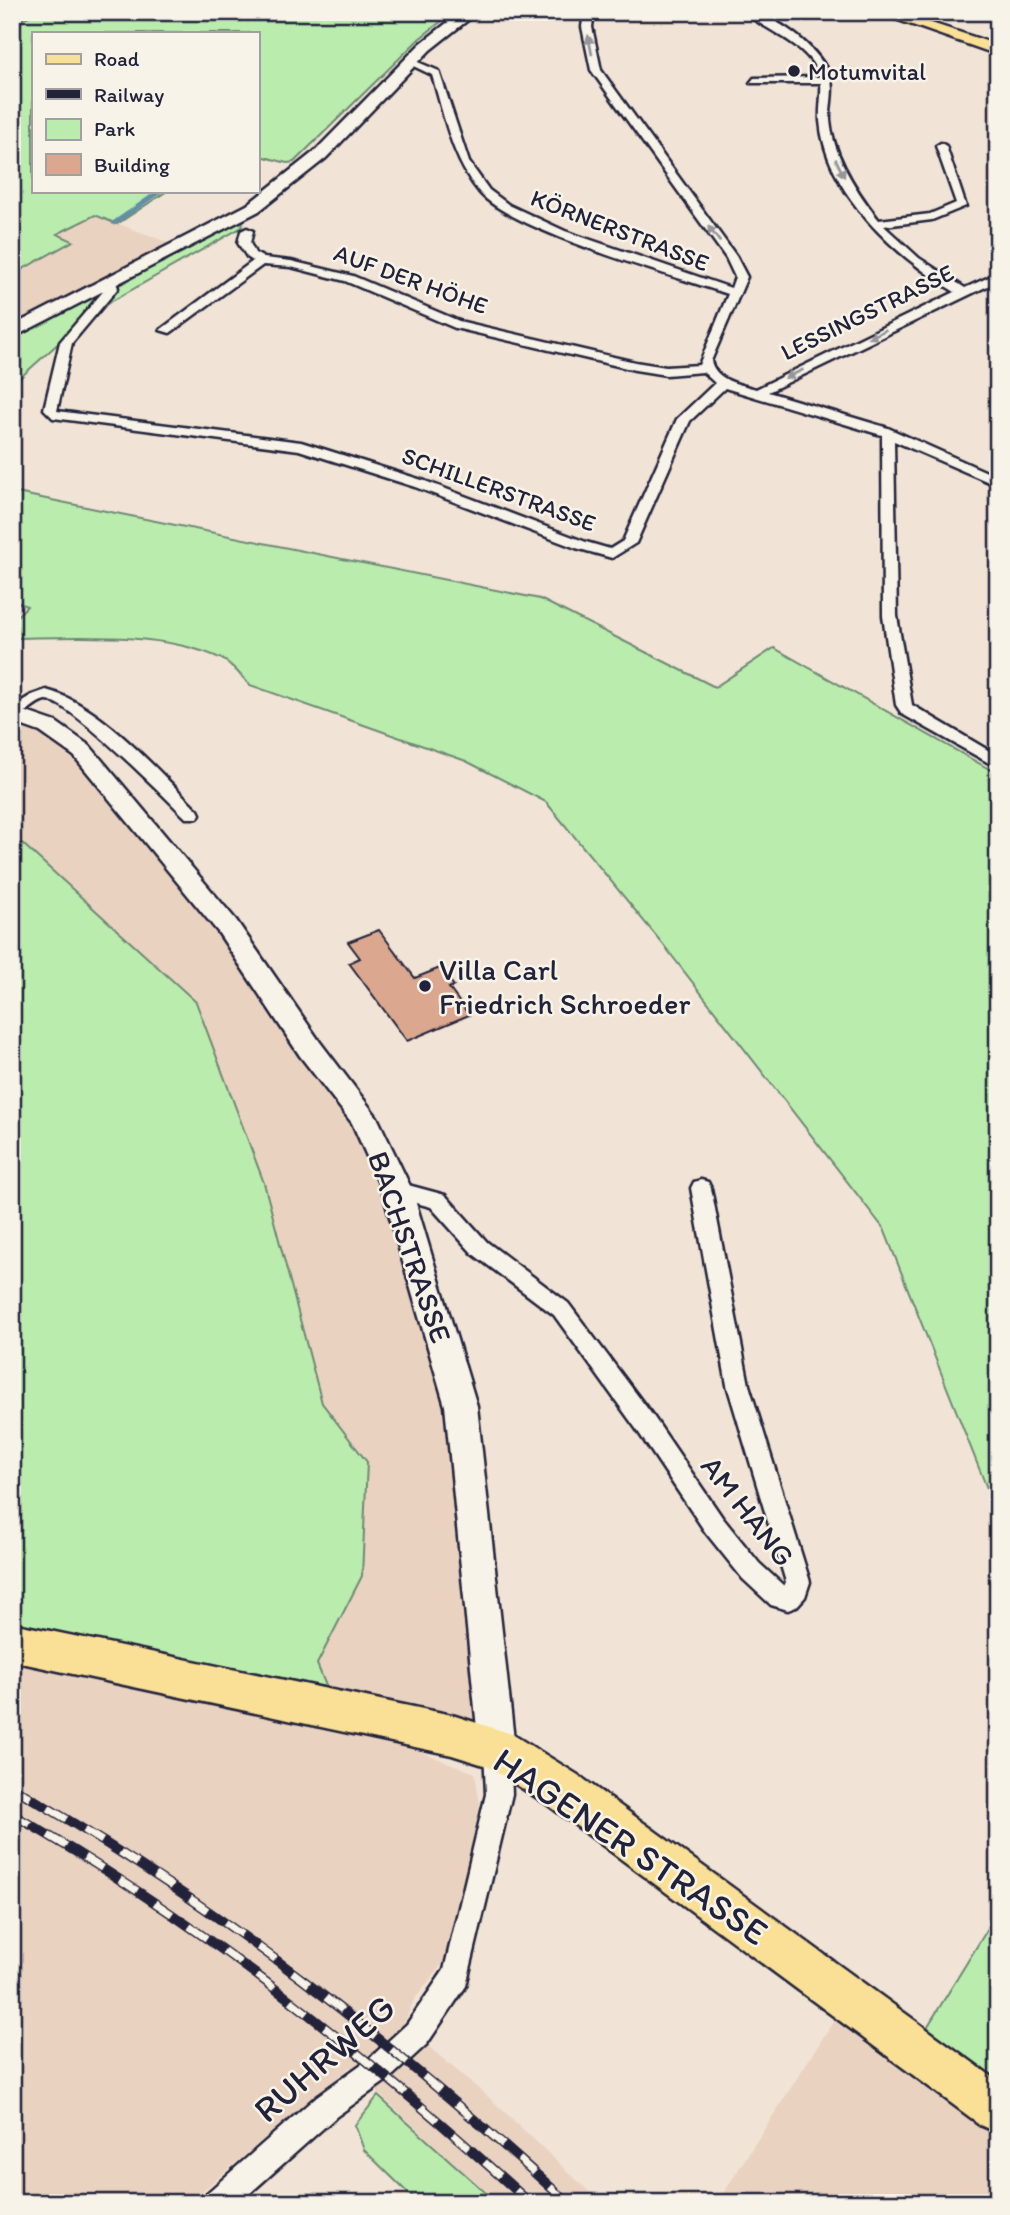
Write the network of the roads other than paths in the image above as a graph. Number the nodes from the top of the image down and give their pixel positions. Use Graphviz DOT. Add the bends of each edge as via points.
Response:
graph roads {
  1 [pos="471,12"];
  2 [pos="589,12"];
  3 [pos="748,12"];
  4 [pos="882,12"];
  5 [pos="998,50"];
  6 [pos="411,62"];
  7 [pos="824,80"];
  8 [pos="754,81"];
  9 [pos="940,146"];
  10 [pos="874,224"];
  11 [pos="247,231"];
  12 [pos="261,261"];
  13 [pos="998,275"];
  14 [pos="111,282"];
  15 [pos="962,291"];
  16 [pos="735,293"];
  17 [pos="166,330"];
  18 [pos="12,334"];
  19 [pos="705,368"];
  20 [pos="723,383"];
  21 [pos="757,393"];
  22 [pos="889,434"];
  23 [pos="998,482"];
  24 [pos="13,714"];
  25 [pos="998,763"];
  26 [pos="192,814"];
  27 [pos="701,1188"];
  28 [pos="397,1190"];
  29 [pos="12,1642"];
  30 [pos="497,1749"];
  31 [pos="998,2110"];
  32 [pos="217,2203"];
  1 -- 6 [label="street" via="453,22"];
  16 -- 2 [label="street, one-way" via="741,277 733,258 596,70 587,27"];
  3 -- 7 [label="street" via="801,48 822,70"];
  4 -- 5 [label="main road"];
  6 -- 14 [label="street" via="318,158 280,189 253,208"];
  6 -- 16 [label="street, KÖRNERSTRASSE" via="436,74 464,162 485,192 505,207 561,233"];
  7 -- 8 [label="street"];
  7 -- 10 [label="street, one-way" via="824,124 834,155"];
  9 -- 10 [label="street" via="962,204 932,217"];
  10 -- 15 [label="street" via="928,273"];
  11 -- 12 [label="street" via="244,243"];
  12 -- 17 [label="street"];
  12 -- 19 [label="street, AUF DER HÖHE" via="349,278 455,324 635,366 666,371"];
  13 -- 15 [label="street, LESSINGSTRASSE"];
  14 -- 18 [label="street"];
  14 -- 20 [label="street, SCHILLERSTRASSE" via="111,288 66,342 50,409 53,414 301,446 612,554 629,543 684,419"];
  15 -- 21 [label="street, LESSINGSTRASSE, one-way"];
  16 -- 19 [label="street"];
  19 -- 20 [label="street"];
  20 -- 21 [label="street"];
  21 -- 22 [label="street"];
  22 -- 23 [label="street"];
  22 -- 25 [label="street" via="890,616 904,705"];
  24 -- 26 [label="street" via="47,694 57,696 101,728"];
  24 -- 28 [label="street, BACHSTRASSE" via="48,727 82,751 227,926 310,1049 363,1117"];
  27 -- 28 [label="street, AM HANG" via="738,1385 798,1582 788,1599 779,1597 751,1571 714,1525 561,1309 480,1248 438,1201"];
  28 -- 30 [label="street, BACHSTRASSE" via="461,1406"];
  29 -- 30 [label="main road, HAGENER STRASSE" via="452,1735"];
  30 -- 31 [label="main road, HAGENER STRASSE" via="563,1790"];
  30 -- 32 [label="street, RUHRWEG" via="499,1794 456,1976 417,2034"];
}
